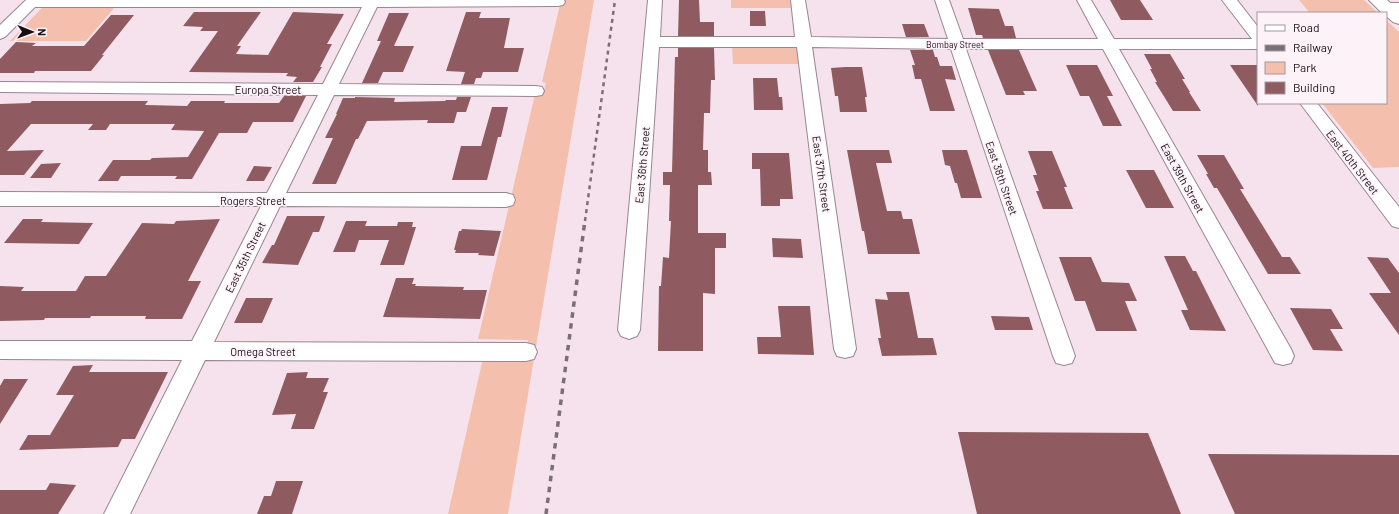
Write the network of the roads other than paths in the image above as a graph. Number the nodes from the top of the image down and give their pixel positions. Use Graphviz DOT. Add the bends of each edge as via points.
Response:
graph roads {
  1 [pos="655,0"];
  2 [pos="798,0"];
  3 [pos="942,0"];
  4 [pos="1084,0"];
  5 [pos="1229,0"];
  6 [pos="33,1"];
  7 [pos="372,1"];
  8 [pos="558,2"];
  9 [pos="1387,5"];
  10 [pos="1399,19"];
  11 [pos="0,34"];
  12 [pos="1257,36"];
  13 [pos="652,42"];
  14 [pos="804,42"];
  15 [pos="956,44"];
  16 [pos="1108,44"];
  17 [pos="1257,44"];
  18 [pos="0,87"];
  19 [pos="328,89"];
  20 [pos="536,91"];
  21 [pos="1309,104"];
  22 [pos="0,199"];
  23 [pos="273,200"];
  24 [pos="506,200"];
  25 [pos="1399,221"];
  26 [pos="629,330"];
  27 [pos="845,349"];
  28 [pos="0,350"];
  29 [pos="198,351"];
  30 [pos="526,352"];
  31 [pos="1064,356"];
  32 [pos="1283,356"];
  33 [pos="118,514"];
  1 -- 13 [label="street, East 36th Street"];
  2 -- 14 [label="street, East 37th Street"];
  3 -- 15 [label="street, East 38th Street"];
  4 -- 16 [label="street, East 39th Street"];
  5 -- 12 [label="street"];
  6 -- 7 [label="street"];
  6 -- 11 [label="street"];
  7 -- 8 [label="street"];
  7 -- 19 [label="street, East 35th Street"];
  9 -- 10 [label="street"];
  13 -- 14 [label="street, Bombay Street"];
  13 -- 26 [label="street, East 36th Street"];
  14 -- 15 [label="street, Bombay Street"];
  14 -- 27 [label="street, East 37th Street"];
  15 -- 16 [label="street, Bombay Street"];
  15 -- 31 [label="street, East 38th Street"];
  16 -- 17 [label="street, Bombay Street"];
  16 -- 32 [label="street, East 39th Street"];
  18 -- 19 [label="street, Europa Street"];
  19 -- 20 [label="street, Europa Street"];
  19 -- 23 [label="street, East 35th Street"];
  21 -- 25 [label="street, East 40th Street"];
  22 -- 23 [label="street, Rogers Street"];
  23 -- 24 [label="street, Rogers Street"];
  23 -- 29 [label="street, East 35th Street"];
  28 -- 29 [label="street, Omega Street"];
  29 -- 30 [label="street, Omega Street"];
  29 -- 33 [label="street, East 35th Street"];
}
